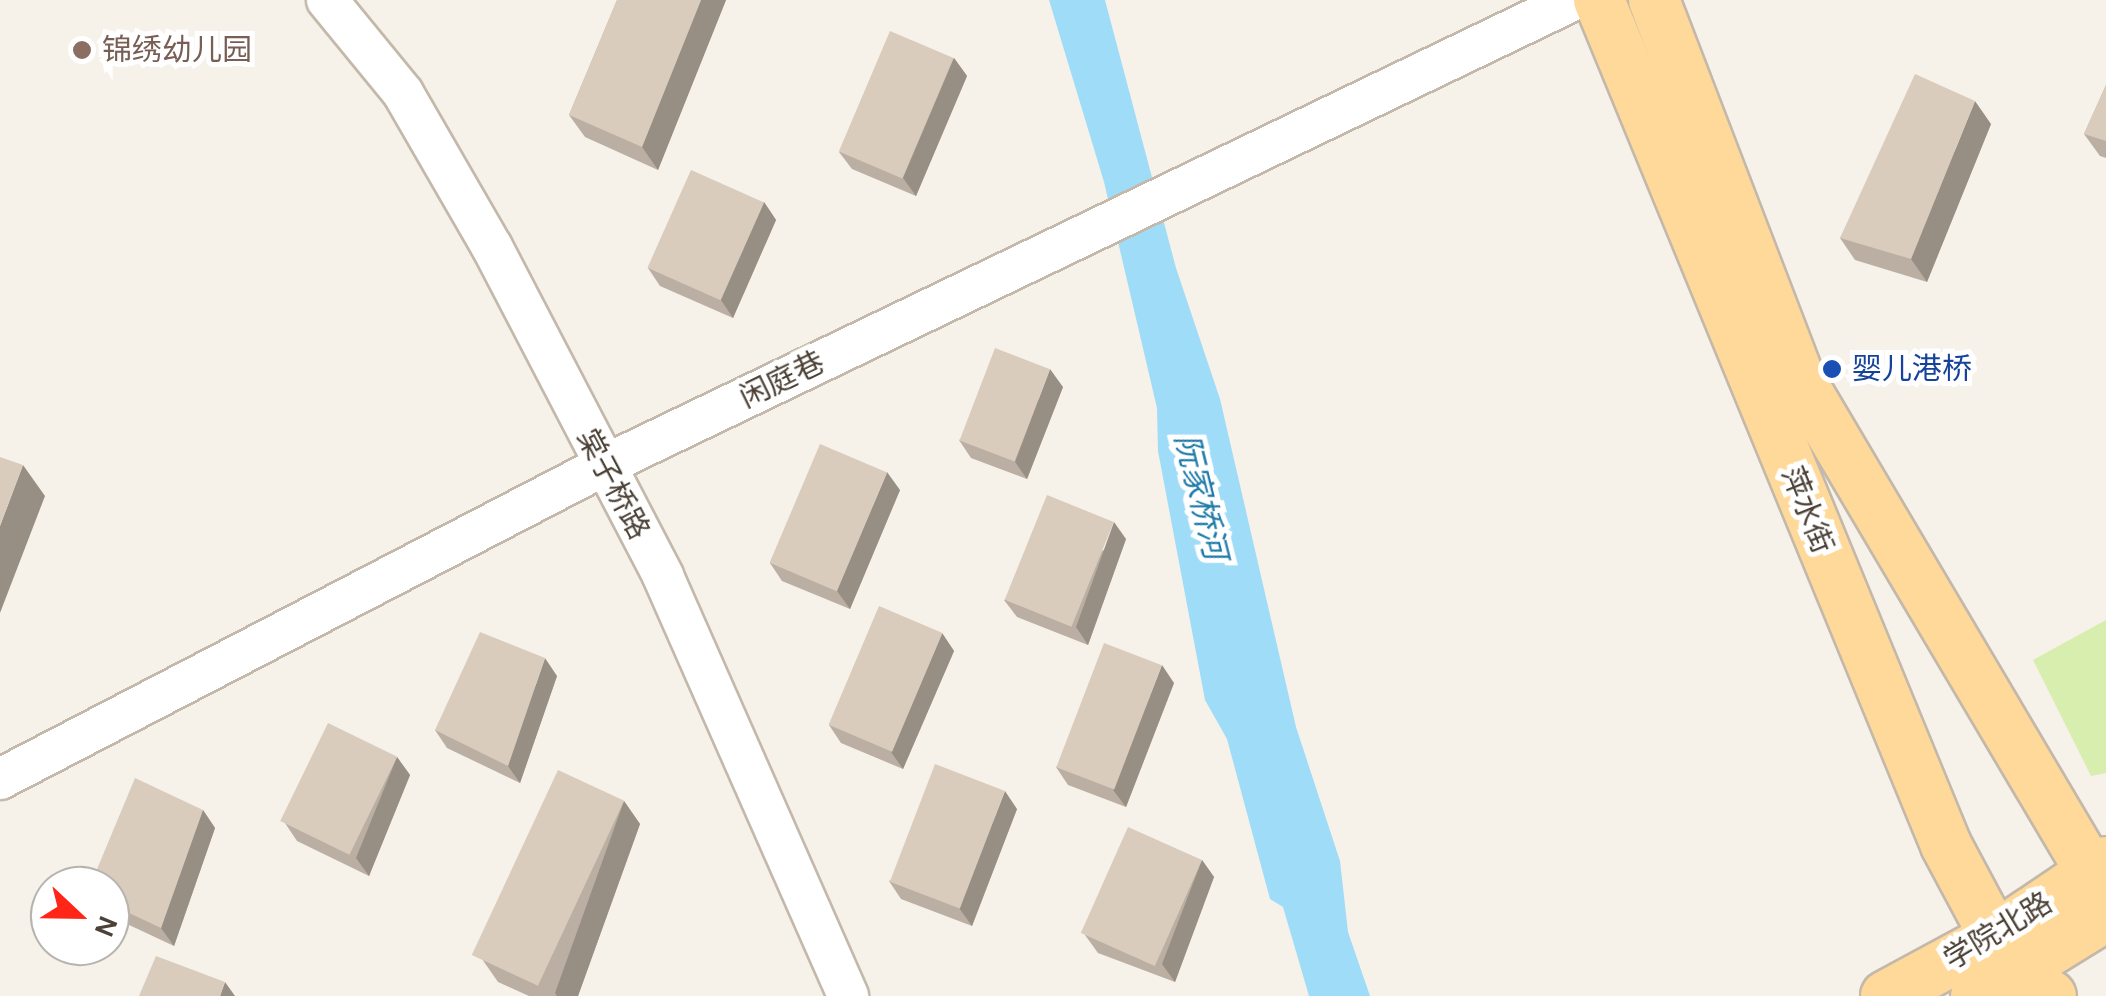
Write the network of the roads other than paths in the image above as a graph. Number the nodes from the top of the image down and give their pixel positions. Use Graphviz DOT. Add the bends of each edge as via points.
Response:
graph roads {
  1 [pos="327,0"];
  2 [pos="1574,0"];
  3 [pos="1599,0"];
  4 [pos="1654,0"];
  5 [pos="602,466"];
  6 [pos="0,779"];
  7 [pos="2102,887"];
  8 [pos="2009,976"];
  9 [pos="848,996"];
  10 [pos="1886,996"];
  1 -- 5 [label="street, 棠子桥路" via="404,93 492,247"];
  2 -- 5 [label="street, 闲庭巷"];
  3 -- 8 [label="main road, 萍水街" via="1946,845"];
  4 -- 7 [label="main road, 萍水街" via="1800,380"];
  5 -- 6 [label="street, 闲庭巷"];
  5 -- 9 [label="street, 棠子桥路" via="663,576"];
  7 -- 8 [label="main road, 学院北路"];
  8 -- 10 [label="main road, 学院北路"];
}
